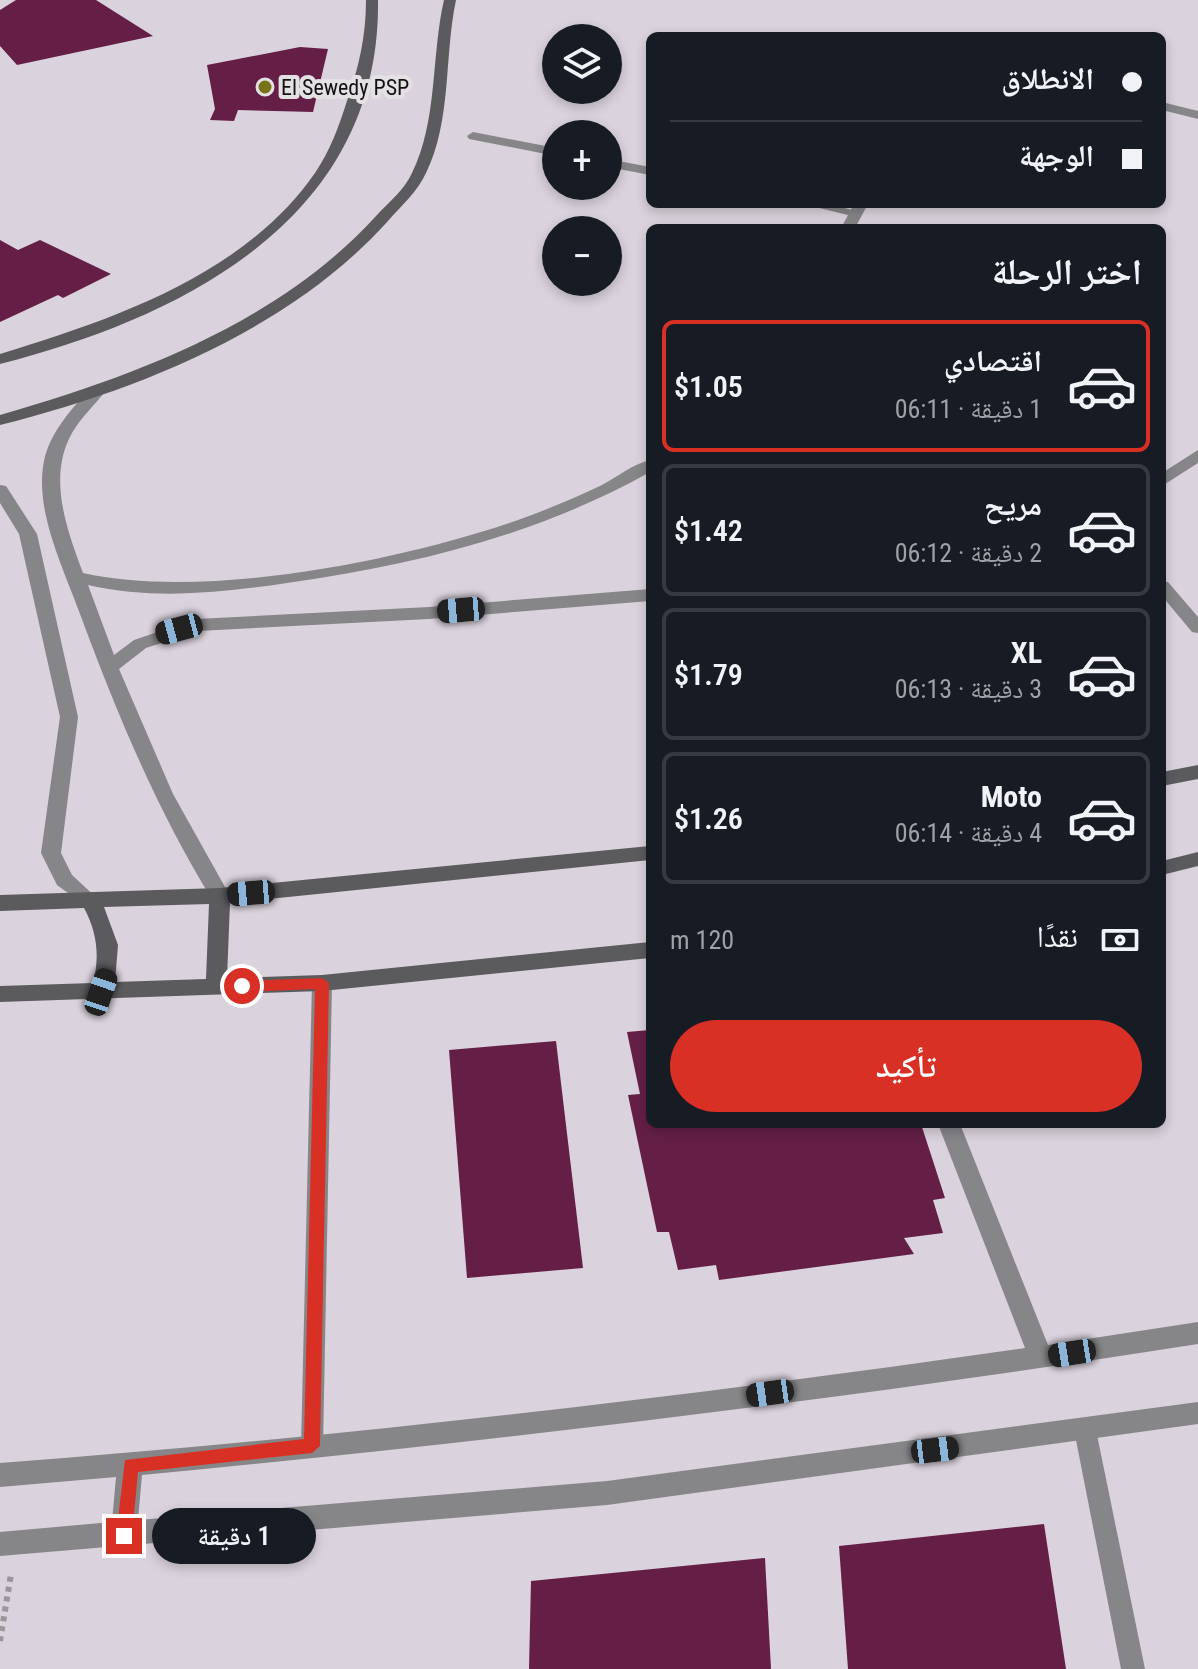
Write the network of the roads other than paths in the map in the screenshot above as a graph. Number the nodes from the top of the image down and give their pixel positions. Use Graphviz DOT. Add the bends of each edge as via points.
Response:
graph roads {
  1 [pos="372,0"];
  2 [pos="450,0"];
  3 [pos="1166,107"];
  4 [pos="1198,115"];
  5 [pos="473,136"];
  6 [pos="542,149"];
  7 [pos="622,166"];
  8 [pos="646,170"];
  9 [pos="0,359"];
  10 [pos="99,389"];
  11 [pos="0,420"];
  12 [pos="1198,455"];
  13 [pos="646,467"];
  14 [pos="1166,478"];
  15 [pos="0,490"];
  16 [pos="75,577"];
  17 [pos="1166,591"];
  18 [pos="646,595"];
  19 [pos="1198,628"];
  20 [pos="109,668"];
  21 [pos="1198,772"];
  22 [pos="1166,778"];
  23 [pos="646,853"];
  24 [pos="1198,859"];
  25 [pos="1166,867"];
  26 [pos="220,896"];
  27 [pos="90,901"];
  28 [pos="0,903"];
  29 [pos="646,950"];
  30 [pos="322,983"];
  31 [pos="216,987"];
  32 [pos="101,992"];
  33 [pos="0,994"];
  34 [pos="951,1128"];
  35 [pos="1198,1333"];
  36 [pos="1041,1358"];
  37 [pos="1198,1413"];
  38 [pos="1085,1430"];
  39 [pos="312,1446"];
  40 [pos="130,1465"];
  41 [pos="0,1475"];
  42 [pos="124,1536"];
  43 [pos="8,1543"];
  44 [pos="1133,1669"];
  1 -- 9 [label="street" via="373,45 342,140 318,180 275,228 210,274 127,315"];
  2 -- 10 [label="street" via="437,122 419,174 378,227 318,279 243,325"];
  3 -- 4 [label="street"];
  5 -- 6 [label="lane"];
  7 -- 8 [label="lane"];
  10 -- 11 [label="street"];
  10 -- 16 [label="street" via="76,414 51,469 53,497"];
  12 -- 14 [label="street"];
  13 -- 16 [label="street" via="571,506 493,536 386,563 178,590 141,590"];
  15 -- 27 [label="street" via="28,534 69,717 51,853 64,880"];
  16 -- 20 [label="street"];
  17 -- 19 [label="lane"];
  18 -- 20 [label="street" via="196,625 140,644"];
  20 -- 26 [label="street" via="187,845"];
  21 -- 22 [label="street"];
  23 -- 26 [label="street"];
  24 -- 25 [label="street"];
  26 -- 27 [label="street"];
  26 -- 31 [label="street"];
  27 -- 28 [label="street"];
  27 -- 32 [label="street" via="108,939"];
  29 -- 30 [label="street"];
  30 -- 31 [label="street"];
  30 -- 39 [label="lane"];
  31 -- 32 [label="street"];
  32 -- 33 [label="street"];
  34 -- 36 [label="street"];
  35 -- 36 [label="street"];
  36 -- 39 [label="street"];
  37 -- 38 [label="street"];
  38 -- 42 [label="street" via="607,1493"];
  38 -- 44 [label="lane"];
  39 -- 40 [label="street"];
  40 -- 41 [label="street"];
  40 -- 42 [label="street"];
  42 -- 43 [label="street"];
}
